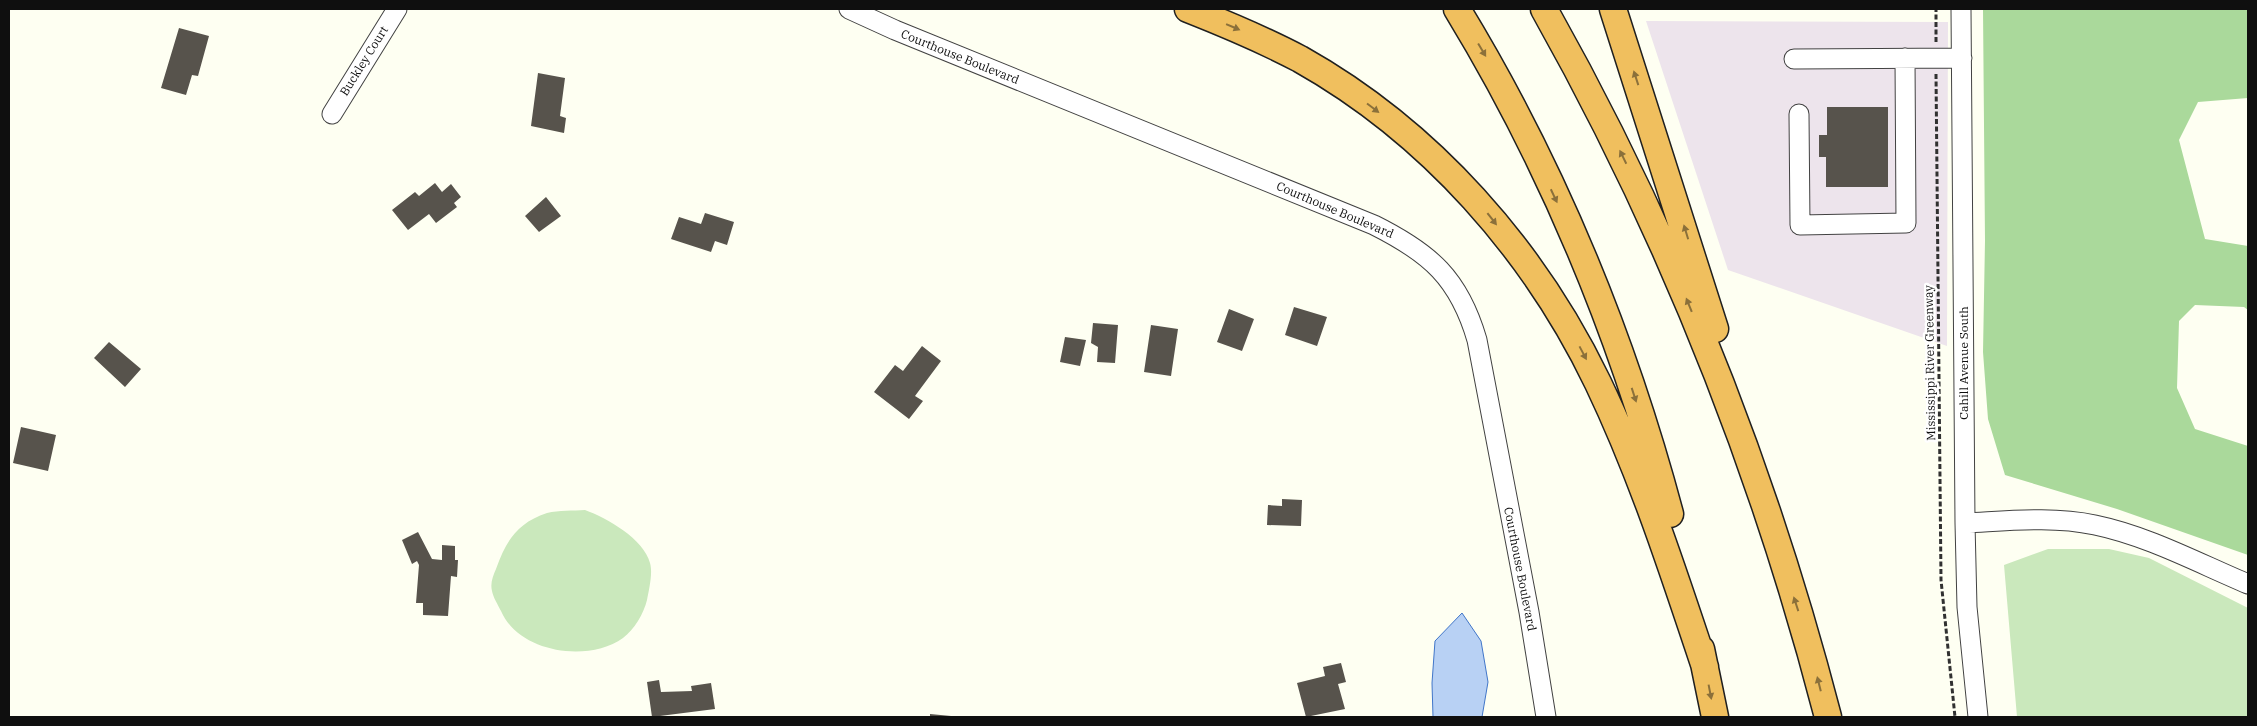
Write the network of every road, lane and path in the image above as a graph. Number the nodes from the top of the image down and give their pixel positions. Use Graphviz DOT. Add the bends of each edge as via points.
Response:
graph roads {
  1 [pos="397,9"];
  2 [pos="849,9"];
  3 [pos="1188,9"];
  4 [pos="1457,9"];
  5 [pos="1544,9"];
  6 [pos="1613,9"];
  7 [pos="1936,9"];
  8 [pos="1961,9"];
  9 [pos="1905,58"];
  10 [pos="1936,58"];
  11 [pos="1962,58"];
  12 [pos="1794,59"];
  13 [pos="332,114"];
  14 [pos="1799,114"];
  15 [pos="1965,522"];
  16 [pos="1773,531"];
  17 [pos="2248,584"];
  18 [pos="1705,667"];
  19 [pos="1546,717"];
  20 [pos="1715,717"];
  21 [pos="1828,717"];
  22 [pos="1955,717"];
  23 [pos="1978,717"];
  1 -- 13 [label="street, Buckley Court"];
  2 -- 19 [label="street, Courthouse Boulevard" via="1374,225 1427,256 1461,297 1477,340"];
  3 -- 18 [label="highway, one-way" via="1236,28 1300,60 1373,108 1404,131 1487,212 1554,304 1599,384 1652,512"];
  4 -- 18 [label="highway, one-way" via="1524,129 1596,288 1667,504"];
  16 -- 5 [label="highway, one-way" via="1746,450 1669,255 1622,155"];
  16 -- 6 [label="highway, one-way" via="1733,384"];
  7 -- 10 [label="path, Mississippi River Greenway"];
  8 -- 11 [label="street, Cahill Avenue South"];
  9 -- 10 [label="street"];
  9 -- 12 [label="street"];
  9 -- 14 [label="street" via="1906,223 1800,225"];
  10 -- 11 [label="street"];
  10 -- 22 [label="path, Mississippi River Greenway" via="1940,580"];
  11 -- 15 [label="street, Cahill Avenue South"];
  15 -- 17 [label="street" via="2022,520 2093,524 2126,532"];
  15 -- 23 [label="street, Cahill Avenue South" via="1967,607"];
  21 -- 16 [label="highway, one-way" via="1811,650"];
  18 -- 20 [label="highway, one-way"];
}
